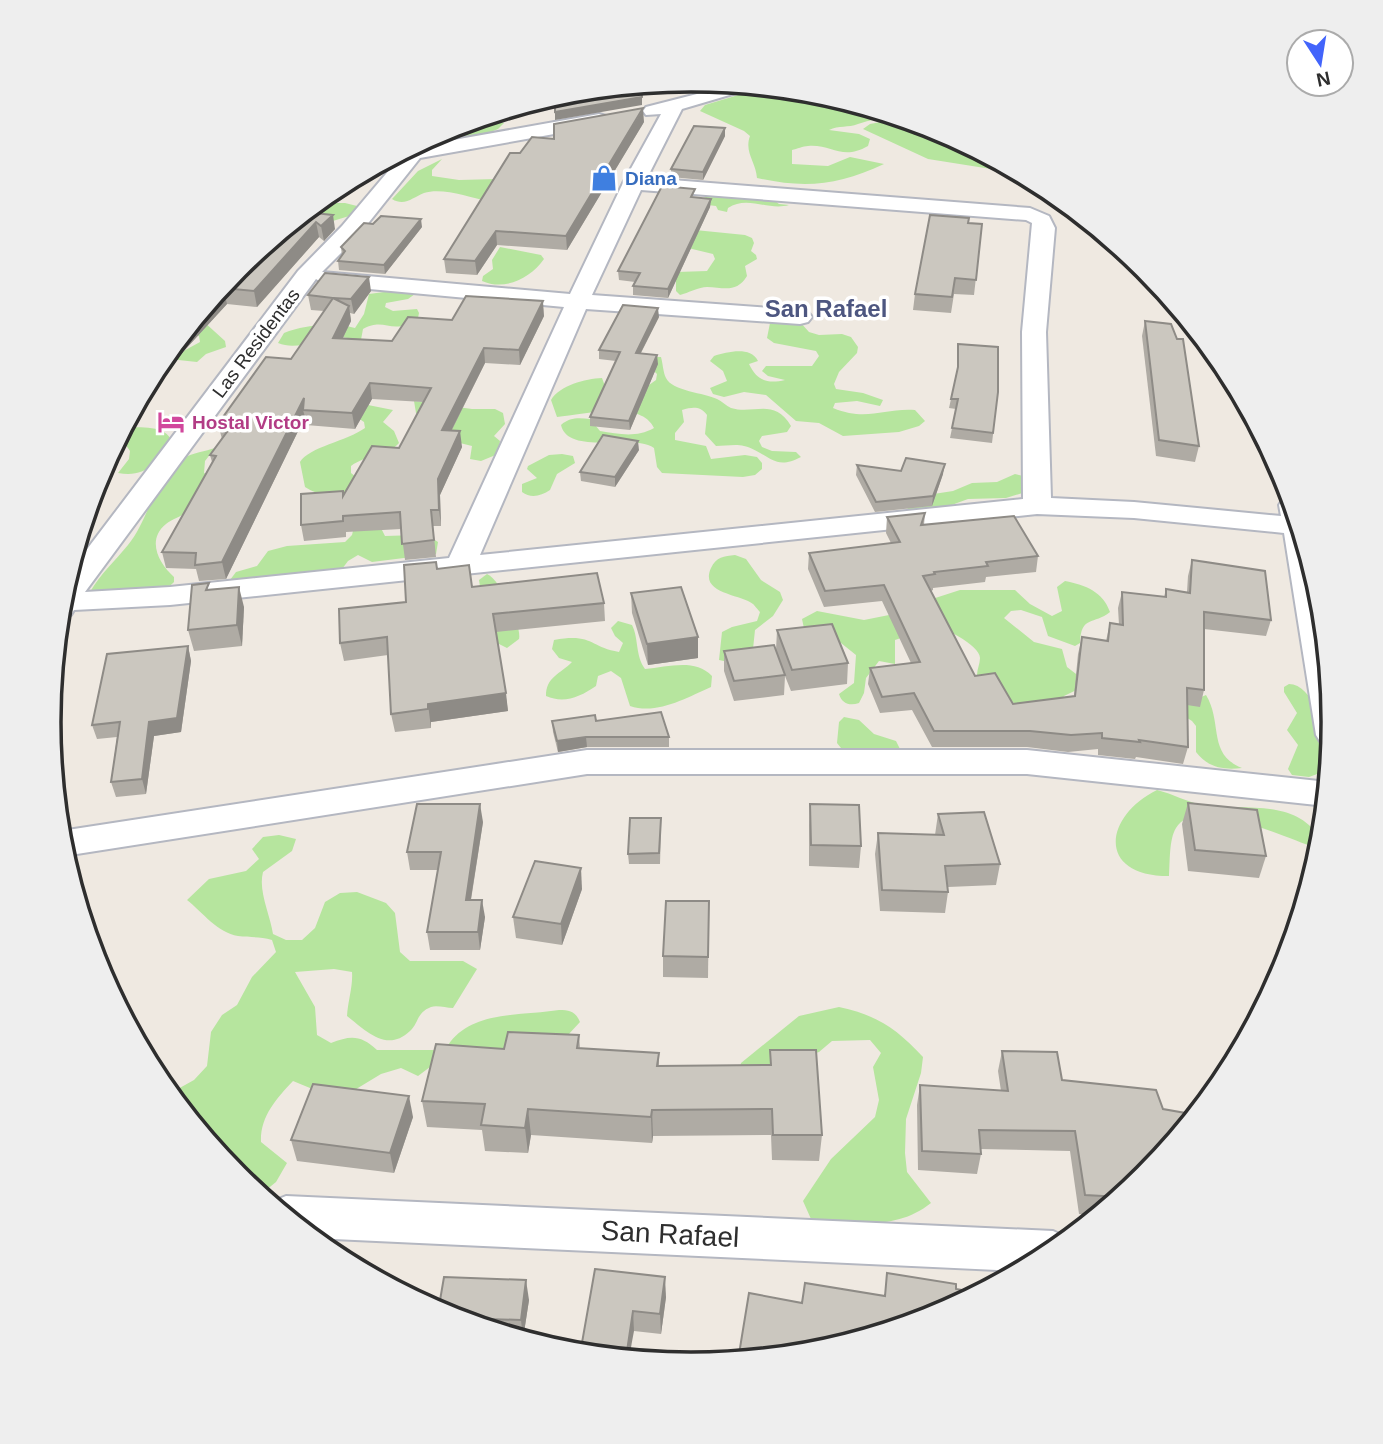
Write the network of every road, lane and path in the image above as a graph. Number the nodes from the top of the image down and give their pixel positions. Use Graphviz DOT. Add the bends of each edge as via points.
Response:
graph roads {
  1 [pos="724,93"];
  2 [pos="674,107"];
  3 [pos="433,148"];
  4 [pos="395,166"];
  5 [pos="633,183"];
  6 [pos="306,276"];
  7 [pos="576,301"];
  8 [pos="800,317"];
  9 [pos="1037,506"];
  10 [pos="1287,518"];
  11 [pos="462,564"];
  12 [pos="77,582"];
  13 [pos="72,603"];
  14 [pos="1317,793"];
  15 [pos="73,842"];
  16 [pos="302,1217"];
  17 [pos="1034,1251"];
  1 -- 2 [label="street"];
  2 -- 3 [label="street" via="517,128"];
  2 -- 5 [label="street"];
  4 -- 6 [label="street, Las Residentas" via="350,231"];
  5 -- 7 [label="street"];
  5 -- 9 [label="street" via="1030,214 1042,220 1034,332"];
  6 -- 7 [label="street"];
  6 -- 12 [label="street, Las Residentas"];
  7 -- 8 [label="street"];
  7 -- 11 [label="street"];
  9 -- 10 [label="street"];
  9 -- 11 [label="street"];
  11 -- 13 [label="street"];
  14 -- 15 [label="street" via="1027,762 587,762"];
  16 -- 17 [label="street, San Rafael"];
}
